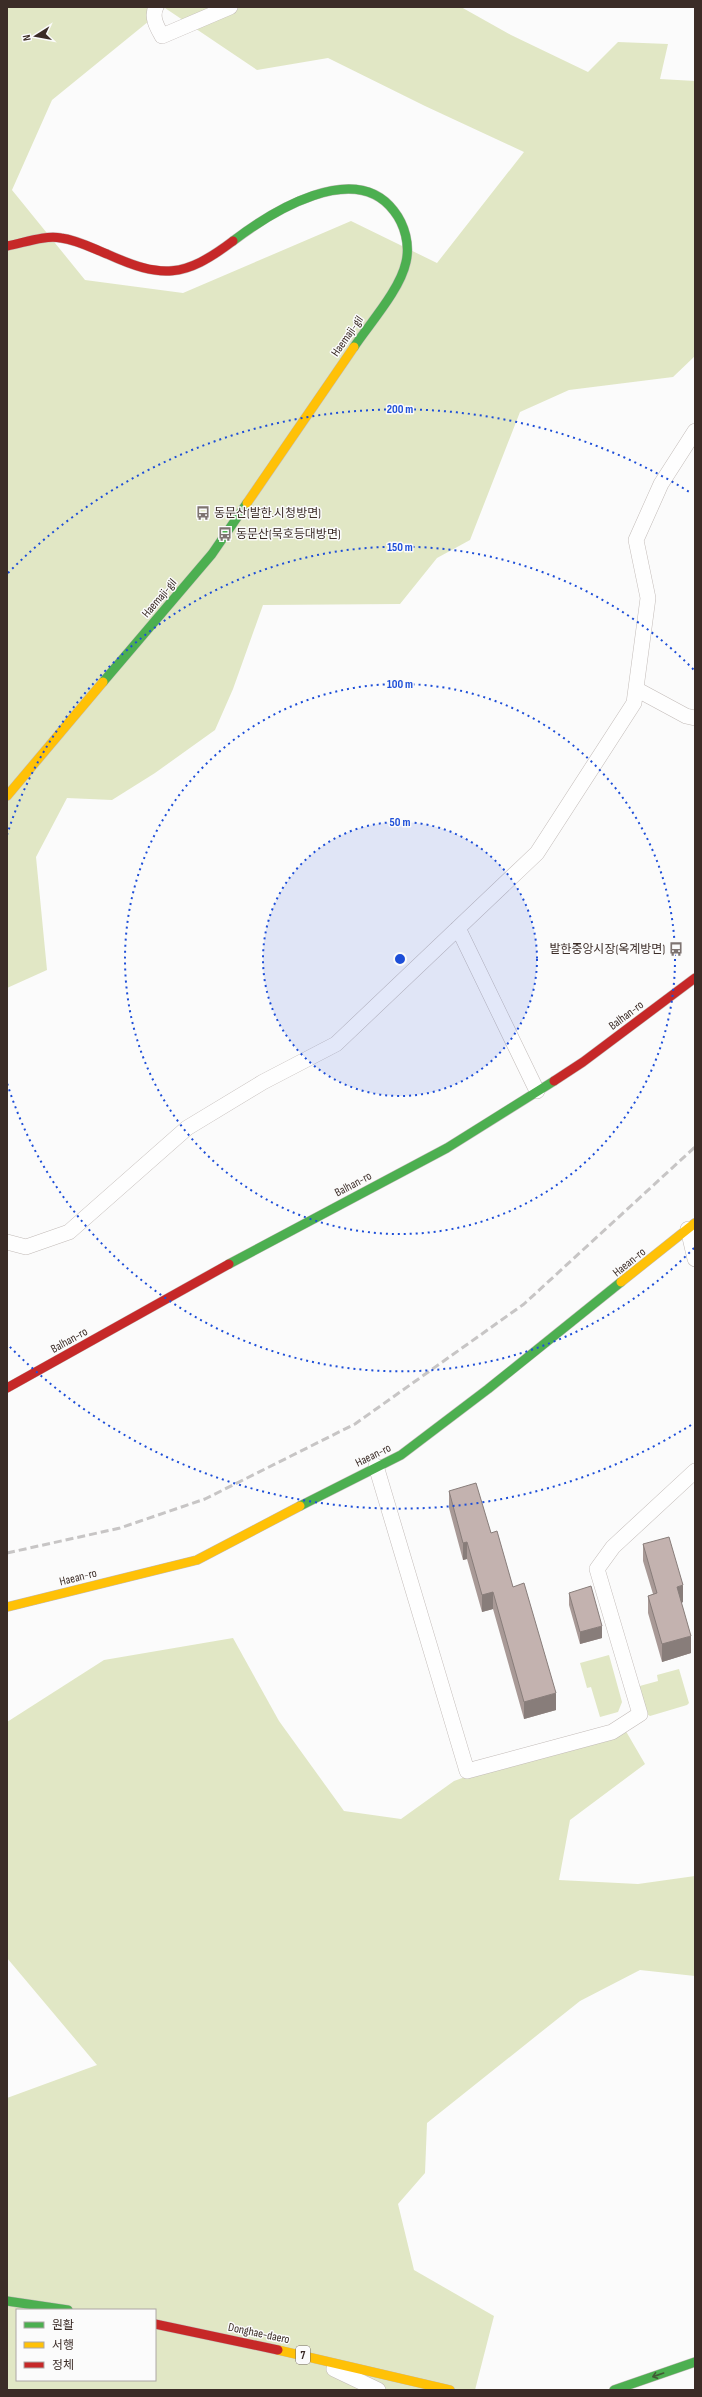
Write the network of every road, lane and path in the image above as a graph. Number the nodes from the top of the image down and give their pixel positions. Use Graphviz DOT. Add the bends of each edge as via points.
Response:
graph roads {
  1 [pos="156,7"];
  2 [pos="230,7"];
  3 [pos="7,246"];
  4 [pos="695,431"];
  5 [pos="636,689"];
  6 [pos="695,718"];
  7 [pos="7,796"];
  8 [pos="458,928"];
  9 [pos="695,978"];
  10 [pos="537,1091"];
  11 [pos="691,1226"];
  12 [pos="7,1242"];
  13 [pos="695,1258"];
  14 [pos="9,1384"];
  15 [pos="376,1466"];
  16 [pos="695,1472"];
  17 [pos="7,1607"];
  18 [pos="7,2301"];
  19 [pos="61,2309"];
  20 [pos="156,2324"];
  21 [pos="302,2355"];
  22 [pos="695,2362"];
  23 [pos="378,2390"];
  24 [pos="450,2390"];
  25 [pos="614,2390"];
  1 -- 2 [label="street" via="153,12 155,24 162,36"];
  3 -- 7 [label="street, Haemaji-gil" via="59,237 82,243 141,267 165,273 181,271 195,267 260,221 310,199 345,188 372,193 386,201 403,224 408,257 404,273 394,290 212,554"];
  4 -- 5 [label="street" via="660,484 636,540 648,598"];
  5 -- 6 [label="street" via="686,716"];
  5 -- 8 [label="street" via="634,703 537,853"];
  8 -- 10 [label="street"];
  8 -- 12 [label="street" via="336,1044 263,1082 187,1128 69,1232 26,1247"];
  9 -- 10 [label="street, Balhan-ro" via="583,1062"];
  10 -- 14 [label="street, Balhan-ro" via="447,1148"];
  11 -- 13 [label="street"];
  11 -- 15 [label="street, Haean-ro" via="470,1403 401,1455"];
  15 -- 16 [label="street" via="467,1772 612,1732 640,1714 597,1569 612,1547"];
  15 -- 17 [label="street, Haean-ro" via="197,1560"];
  18 -- 19 [label="street"];
  20 -- 21 [label="street, Donghae-daero / 7"];
  21 -- 23 [label="street"];
  21 -- 24 [label="street, Donghae-daero / 7"];
  22 -- 25 [label="street, one-way"];
}
